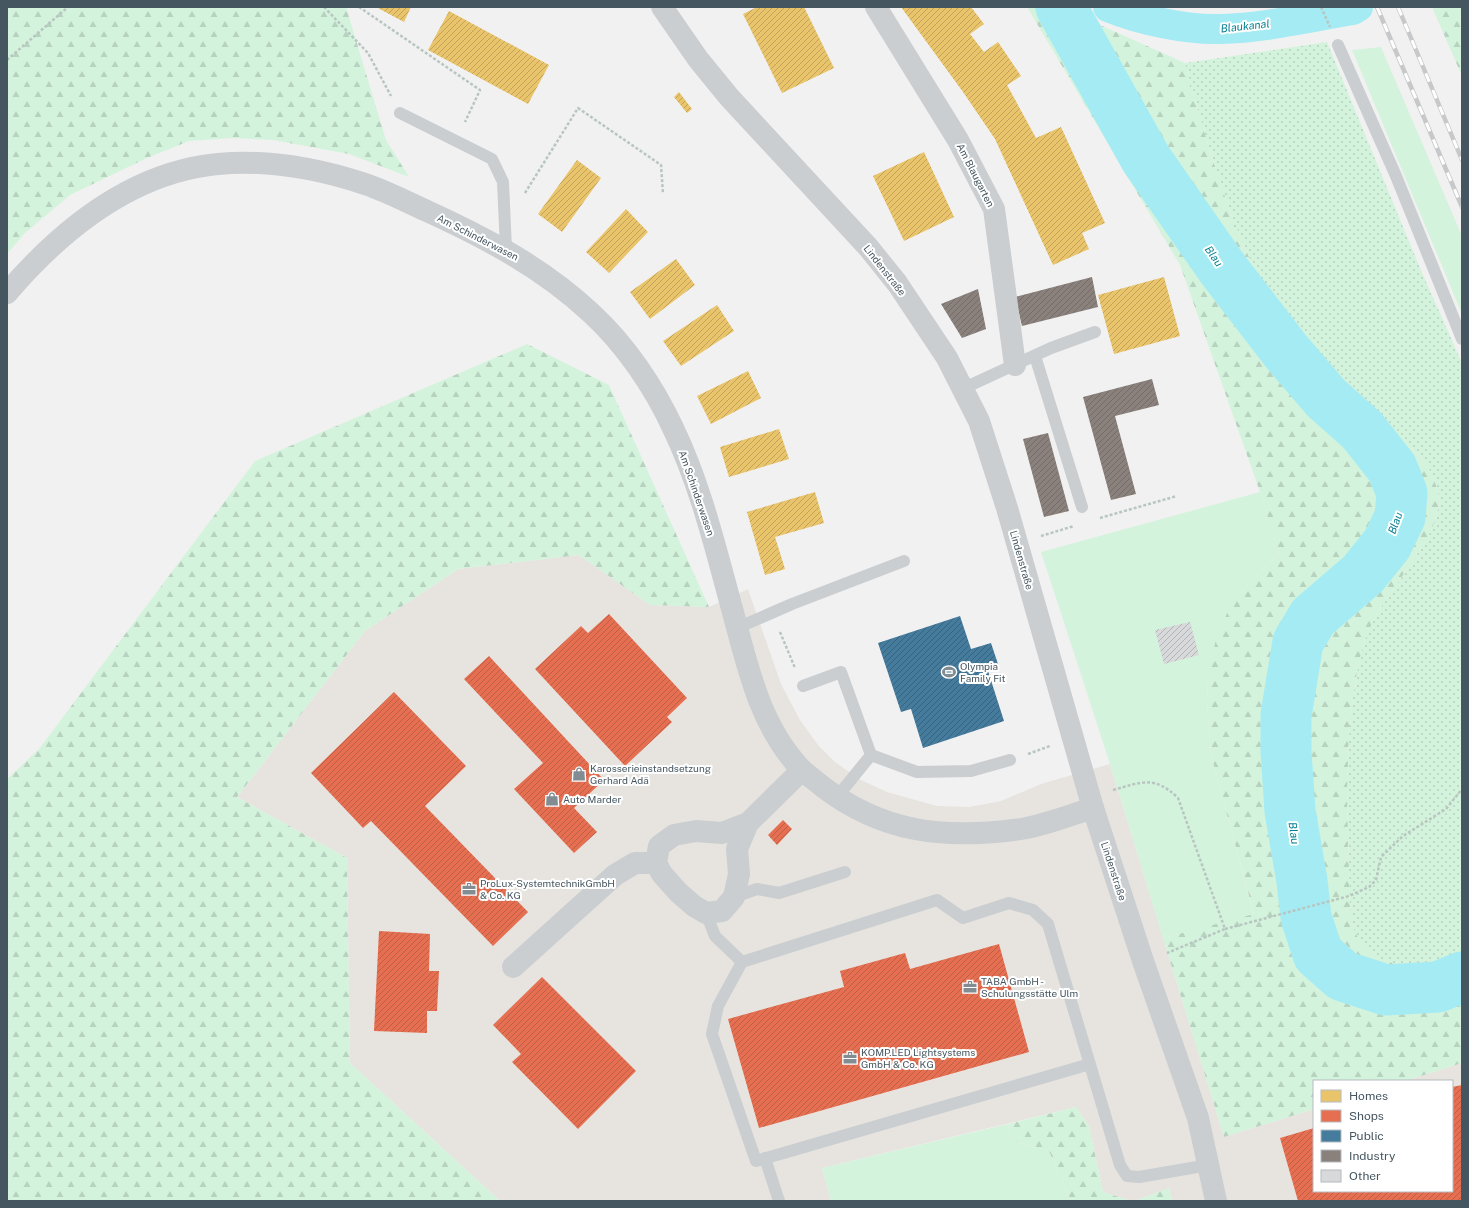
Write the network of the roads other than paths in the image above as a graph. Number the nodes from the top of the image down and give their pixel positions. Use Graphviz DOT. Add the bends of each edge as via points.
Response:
graph roads {
  1 [pos="662,7"];
  2 [pos="876,7"];
  3 [pos="1338,46"];
  4 [pos="400,113"];
  5 [pos="506,249"];
  6 [pos="7,293"];
  7 [pos="1095,332"];
  8 [pos="1462,339"];
  9 [pos="1035,356"];
  10 [pos="1015,365"];
  11 [pos="962,389"];
  12 [pos="1082,507"];
  13 [pos="904,561"];
  14 [pos="737,628"];
  15 [pos="803,686"];
  16 [pos="871,755"];
  17 [pos="1010,760"];
  18 [pos="802,770"];
  19 [pos="837,797"];
  20 [pos="1091,803"];
  21 [pos="748,823"];
  22 [pos="656,863"];
  23 [pos="845,872"];
  24 [pos="734,897"];
  25 [pos="706,913"];
  26 [pos="742,962"];
  27 [pos="513,967"];
  28 [pos="1090,1064"];
  29 [pos="765,1158"];
  30 [pos="1209,1165"];
  31 [pos="779,1201"];
  32 [pos="1216,1201"];
  1 -- 11 [label="street, Lindenstraße" via="698,59 729,97 868,247 892,277 946,358"];
  2 -- 10 [label="street, Am Blaugarten" via="958,140 994,209"];
  3 -- 8 [label="lane" via="1396,176"];
  4 -- 5 [label="lane" via="492,159 503,182"];
  5 -- 6 [label="street, Am Schinderwasen" via="366,185 307,169 268,163 217,164 156,180 107,204 79,222 34,261"];
  5 -- 14 [label="street, Am Schinderwasen" via="550,278 592,314 624,348 649,386 672,426 691,470"];
  7 -- 9 [label="lane"];
  9 -- 10 [label="lane"];
  9 -- 12 [label="lane"];
  10 -- 11 [label="lane"];
  11 -- 20 [label="street, Lindenstraße" via="979,421 1007,508"];
  13 -- 14 [label="lane"];
  14 -- 18 [label="street, Am Schinderwasen" via="747,669 762,710 781,744"];
  15 -- 16 [label="lane" via="841,672"];
  16 -- 17 [label="lane" via="917,772 971,771"];
  16 -- 19 [label="lane"];
  18 -- 19 [label="street, Am Schinderwasen"];
  18 -- 21 [label="street"];
  19 -- 20 [label="street, Am Schinderwasen" via="871,817 906,829 950,834 1016,830"];
  20 -- 30 [label="street, Lindenstraße" via="1198,1118"];
  21 -- 22 [label="street" via="722,833 696,831 674,835 659,846"];
  21 -- 24 [label="street" via="737,849 739,874"];
  22 -- 25 [label="street" via="678,892"];
  22 -- 27 [label="street" via="635,863 615,875"];
  23 -- 24 [label="lane" via="779,893 757,890"];
  24 -- 25 [label="street" via="722,911"];
  25 -- 26 [label="lane" via="715,936"];
  26 -- 28 [label="lane" via="937,900 963,918 1009,903 1015,904 1033,910 1048,924"];
  26 -- 29 [label="lane" via="718,1006 712,1034 756,1161"];
  28 -- 29 [label="lane"];
  28 -- 30 [label="lane" via="1120,1165 1127,1176 1139,1177"];
  29 -- 31 [label="lane"];
  30 -- 32 [label="street, Lindenstraße"];
}
